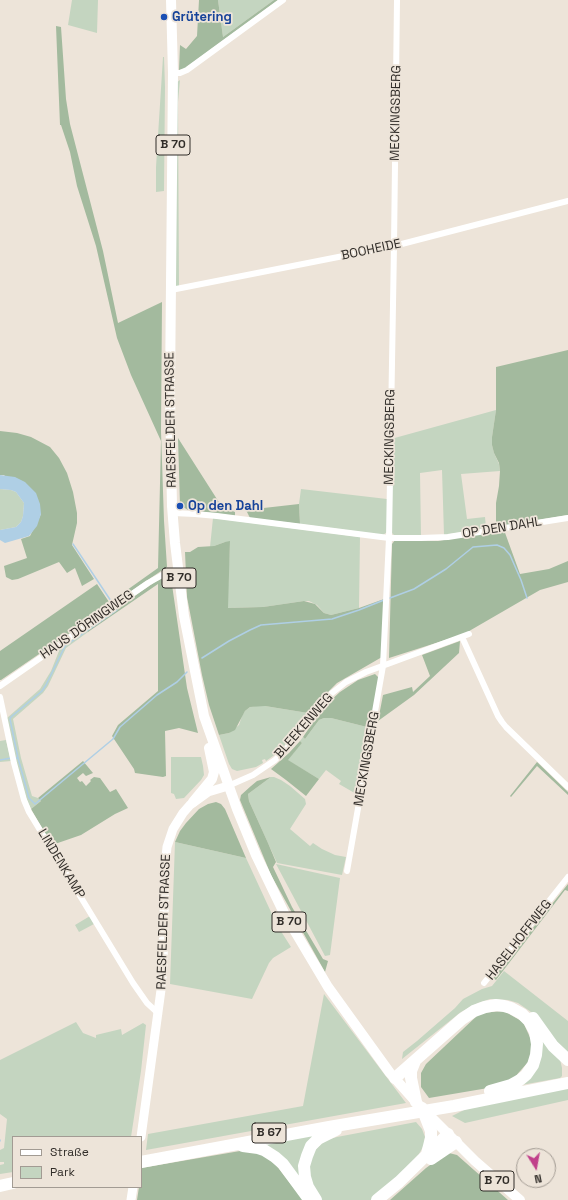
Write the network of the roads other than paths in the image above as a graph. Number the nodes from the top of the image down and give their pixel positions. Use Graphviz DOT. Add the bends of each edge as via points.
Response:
graph roads {
  1 [pos="171,0"];
  2 [pos="283,0"];
  3 [pos="397,0"];
  4 [pos="173,73"];
  5 [pos="568,201"];
  6 [pos="394,246"];
  7 [pos="171,290"];
  8 [pos="173,513"];
  9 [pos="568,518"];
  10 [pos="389,538"];
  11 [pos="178,570"];
  12 [pos="469,634"];
  13 [pos="462,637"];
  14 [pos="383,666"];
  15 [pos="0,686"];
  16 [pos="0,697"];
  17 [pos="204,716"];
  18 [pos="228,786"];
  19 [pos="568,787"];
  20 [pos="193,802"];
  21 [pos="347,871"];
  22 [pos="568,878"];
  23 [pos="484,983"];
  24 [pos="159,1014"];
  25 [pos="568,1060"];
  26 [pos="415,1061"];
  27 [pos="393,1075"];
  28 [pos="568,1080"];
  29 [pos="568,1083"];
  30 [pos="457,1102"];
  31 [pos="419,1105"];
  32 [pos="394,1114"];
  33 [pos="373,1120"];
  34 [pos="141,1136"];
  35 [pos="452,1138"];
  36 [pos="210,1150"];
  37 [pos="427,1154"];
  38 [pos="161,1155"];
  39 [pos="142,1156"];
  40 [pos="142,1162"];
  41 [pos="12,1178"];
  42 [pos="0,1180"];
  43 [pos="12,1183"];
  44 [pos="0,1186"];
  45 [pos="133,1188"];
  46 [pos="131,1200"];
  47 [pos="310,1200"];
  48 [pos="316,1200"];
  49 [pos="377,1200"];
  50 [pos="383,1200"];
  51 [pos="520,1200"];
  1 -- 4 [label="main road, RAESFELDER STRASSE / B 70"];
  2 -- 4 [label="street" via="187,70"];
  3 -- 6 [label="street, MECKINGSBERG"];
  4 -- 7 [label="main road, RAESFELDER STRASSE / B 70"];
  5 -- 6 [label="street, BOOHEIDE"];
  6 -- 7 [label="street, BOOHEIDE"];
  6 -- 10 [label="street, MECKINGSBERG"];
  7 -- 8 [label="main road, RAESFELDER STRASSE / B 70" via="170,456"];
  8 -- 10 [label="street, OP DEN DAHL" via="217,516"];
  8 -- 11 [label="main road, RAESFELDER STRASSE / B 70"];
  9 -- 10 [label="street, OP DEN DAHL" via="436,538"];
  10 -- 14 [label="street, MECKINGSBERG"];
  11 -- 15 [label="street, HAUS DÖRINGWEG" via="148,583"];
  11 -- 17 [label="main road, RAESFELDER STRASSE / B 70" via="184,616"];
  12 -- 13 [label="street, BLEEKENWEG"];
  13 -- 14 [label="street, BLEEKENWEG"];
  13 -- 19 [label="street" via="502,722"];
  14 -- 18 [label="street, BLEEKENWEG" via="356,676 339,687 319,706 275,760 253,775"];
  14 -- 21 [label="street, MECKINGSBERG"];
  16 -- 24 [label="street, LINDENKAMP" via="14,763 30,812 133,983 147,1004"];
  17 -- 18 [label="main road, RAESFELDER STRASSE / B 70"];
  17 -- 20 [label="main road" via="214,772 212,779"];
  18 -- 20 [label="main road, RAESFELDER STRASSE" via="208,792"];
  18 -- 27 [label="main road, B 70" via="262,868 297,936 328,987"];
  20 -- 24 [label="main road, RAESFELDER STRASSE" via="173,829 166,852"];
  22 -- 23 [label="street, HASELHOFFWEG"];
  24 -- 34 [label="main road, RAESFELDER STRASSE"];
  25 -- 27 [label="highway" via="560,1054 525,1011 513,1004 496,1001 480,1004 465,1013"];
  26 -- 27 [label="highway"];
  26 -- 30 [label="highway" via="462,1019 480,1008 504,1006 522,1014 532,1027 537,1044 535,1060 526,1075 510,1086 472,1094"];
  26 -- 31 [label="highway" via="411,1078"];
  27 -- 31 [label="main road, B 70"];
  28 -- 30 [label="highway, B 67"];
  29 -- 30 [label="highway, B 67"];
  30 -- 32 [label="highway, B 67"];
  31 -- 35 [label="main road, B 70"];
  31 -- 37 [label="highway" via="431,1132"];
  32 -- 33 [label="highway, B 67"];
  32 -- 38 [label="highway, B 67"];
  33 -- 36 [label="highway, B 67"];
  33 -- 48 [label="highway" via="333,1130 311,1146 304,1166 305,1177"];
  35 -- 37 [label="highway"];
  35 -- 50 [label="highway"];
  35 -- 51 [label="main road, B 70"];
  36 -- 38 [label="highway, B 67"];
  36 -- 47 [label="highway" via="247,1146 264,1150 283,1164"];
  37 -- 49 [label="highway"];
  38 -- 39 [label="highway, B 67"];
  38 -- 40 [label="highway, B 67"];
  41 -- 42 [label="highway"];
  43 -- 44 [label="highway"];
  45 -- 46 [label="main road"];
}
